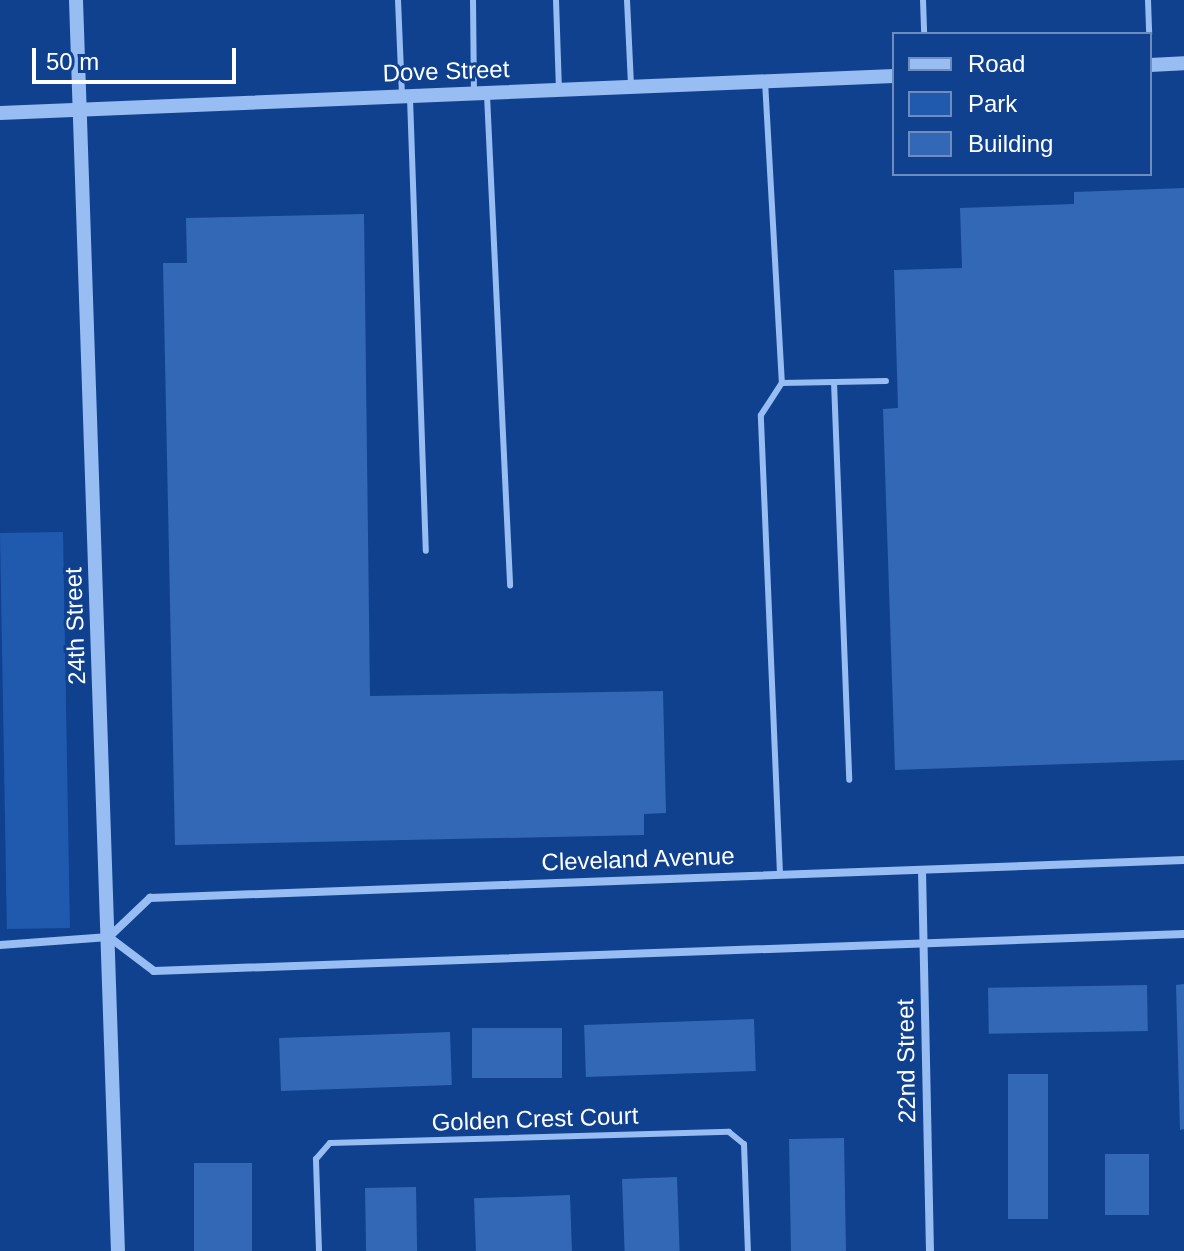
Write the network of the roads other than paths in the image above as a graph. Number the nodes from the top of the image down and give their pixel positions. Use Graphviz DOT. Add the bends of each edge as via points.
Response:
graph roads {
  1 [pos="76,0"];
  2 [pos="398,0"];
  3 [pos="473,0"];
  4 [pos="556,0"];
  5 [pos="627,0"];
  6 [pos="923,0"];
  7 [pos="1148,0"];
  8 [pos="924,32"];
  9 [pos="1149,32"];
  10 [pos="1184,63"];
  11 [pos="1152,65"];
  12 [pos="892,76"];
  13 [pos="765,81"];
  14 [pos="631,87"];
  15 [pos="559,89"];
  16 [pos="481,91"];
  17 [pos="406,95"];
  18 [pos="78,110"];
  19 [pos="0,113"];
  20 [pos="886,381"];
  21 [pos="834,382"];
  22 [pos="782,383"];
  23 [pos="426,551"];
  24 [pos="510,585"];
  25 [pos="849,780"];
  26 [pos="1184,860"];
  27 [pos="922,870"];
  28 [pos="780,874"];
  29 [pos="1184,934"];
  30 [pos="109,937"];
  31 [pos="924,944"];
  32 [pos="0,945"];
  33 [pos="118,1251"];
  34 [pos="319,1251"];
  35 [pos="748,1251"];
  36 [pos="930,1251"];
  1 -- 18 [label="street, 24th Street"];
  2 -- 17 [label="lane"];
  3 -- 16 [label="lane"];
  4 -- 15 [label="lane"];
  5 -- 14 [label="lane"];
  6 -- 8 [label="lane"];
  7 -- 9 [label="lane"];
  10 -- 11 [label="street"];
  12 -- 13 [label="street, Dove Street"];
  13 -- 14 [label="street, Dove Street"];
  13 -- 22 [label="lane"];
  14 -- 15 [label="street, Dove Street"];
  15 -- 16 [label="street, Dove Street"];
  16 -- 17 [label="street, Dove Street"];
  16 -- 24 [label="lane"];
  17 -- 18 [label="street, Dove Street"];
  17 -- 23 [label="lane"];
  18 -- 19 [label="street, Dove Street"];
  18 -- 30 [label="street, 24th Street"];
  20 -- 21 [label="lane"];
  21 -- 22 [label="lane"];
  21 -- 25 [label="lane"];
  22 -- 28 [label="lane" via="761,415"];
  26 -- 27 [label="street, Cleveland Avenue"];
  27 -- 28 [label="street, Cleveland Avenue"];
  27 -- 31 [label="street, 22nd Street"];
  28 -- 30 [label="street, Cleveland Avenue" via="150,898"];
  29 -- 31 [label="street"];
  30 -- 31 [label="street" via="154,971"];
  30 -- 32 [label="street"];
  30 -- 33 [label="street, 24th Street"];
  31 -- 36 [label="street, 22nd Street"];
  34 -- 35 [label="lane, Golden Crest Court" via="316,1159 330,1143 729,1132 744,1144"];
}
